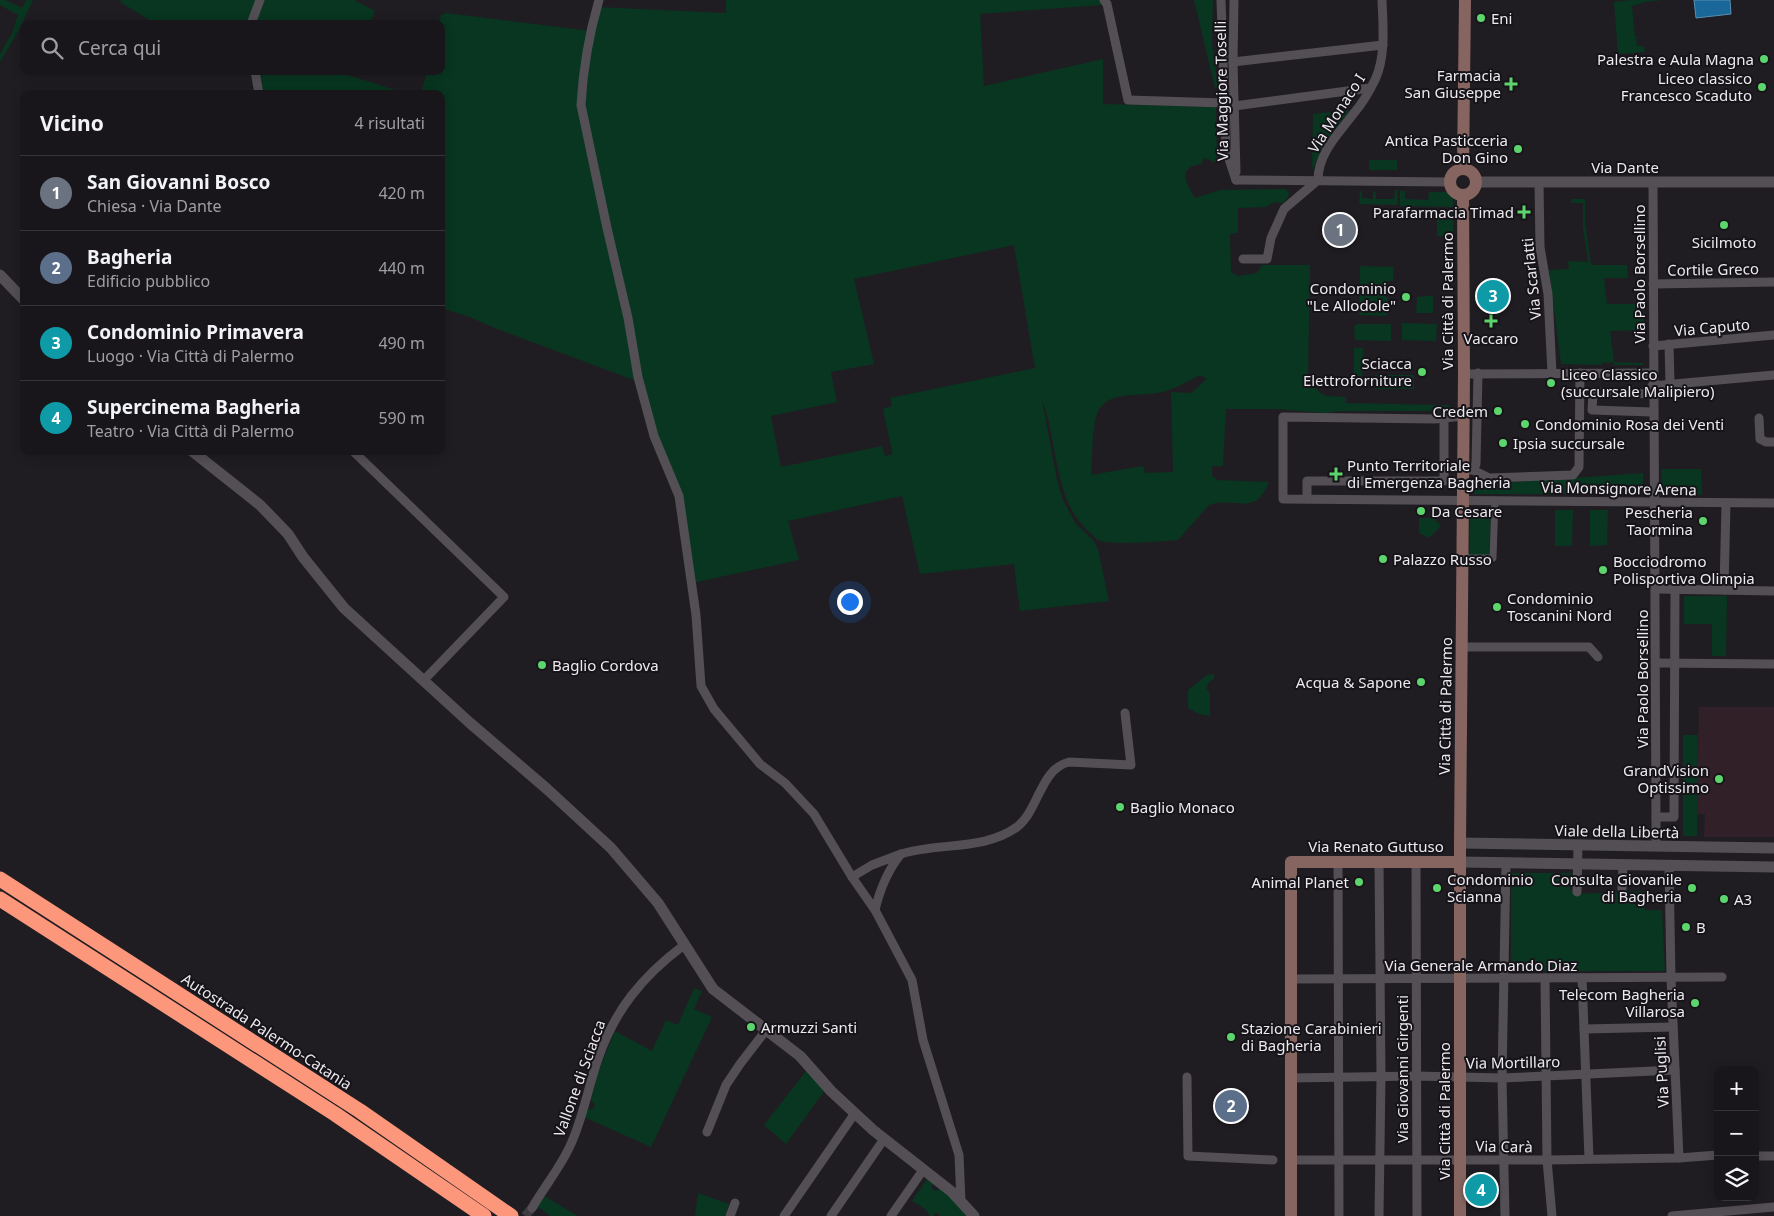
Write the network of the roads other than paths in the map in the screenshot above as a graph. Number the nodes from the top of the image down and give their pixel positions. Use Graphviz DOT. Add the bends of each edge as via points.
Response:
graph roads {
  1 [pos="260,0"];
  2 [pos="599,0"];
  3 [pos="1104,0"];
  4 [pos="1221,0"];
  5 [pos="1234,0"];
  6 [pos="1382,0"];
  7 [pos="1465,0"];
  8 [pos="252,20"];
  9 [pos="1383,45"];
  10 [pos="1233,62"];
  11 [pos="256,75"];
  12 [pos="1370,88"];
  13 [pos="258,90"];
  14 [pos="1224,104"];
  15 [pos="1234,106"];
  16 [pos="1463,169"];
  17 [pos="1236,180"];
  18 [pos="1318,180"];
  19 [pos="1450,182"];
  20 [pos="1477,182"];
  21 [pos="1539,182"];
  22 [pos="1653,182"];
  23 [pos="1774,182"];
  24 [pos="1463,195"];
  25 [pos="1243,259"];
  26 [pos="0,276"];
  27 [pos="1774,282"];
  28 [pos="1653,284"];
  29 [pos="20,296"];
  30 [pos="1774,335"];
  31 [pos="1669,344"];
  32 [pos="1653,346"];
  33 [pos="1552,373"];
  34 [pos="1580,373"];
  35 [pos="1652,373"];
  36 [pos="1464,374"];
  37 [pos="1478,374"];
  38 [pos="1774,375"];
  39 [pos="1670,384"];
  40 [pos="1652,390"];
  41 [pos="1652,412"];
  42 [pos="1463,416"];
  43 [pos="1444,418"];
  44 [pos="1759,418"];
  45 [pos="1774,442"];
  46 [pos="197,455"];
  47 [pos="357,455"];
  48 [pos="1468,470"];
  49 [pos="1414,481"];
  50 [pos="1337,482"];
  51 [pos="1307,499"];
  52 [pos="1336,499"];
  53 [pos="1414,500"];
  54 [pos="1463,500"];
  55 [pos="1495,500"];
  56 [pos="1653,502"];
  57 [pos="1726,503"];
  58 [pos="1774,503"];
  59 [pos="1463,558"];
  60 [pos="1655,589"];
  61 [pos="1674,589"];
  62 [pos="1724,590"];
  63 [pos="1774,591"];
  64 [pos="1462,647"];
  65 [pos="1598,657"];
  66 [pos="1656,663"];
  67 [pos="1674,663"];
  68 [pos="1774,664"];
  69 [pos="423,681"];
  70 [pos="1125,713"];
  71 [pos="1656,817"];
  72 [pos="1460,843"];
  73 [pos="1578,845"];
  74 [pos="1656,846"];
  75 [pos="1702,847"];
  76 [pos="1774,848"];
  77 [pos="901,854"];
  78 [pos="1338,862"];
  79 [pos="1380,862"];
  80 [pos="1416,862"];
  81 [pos="1460,862"];
  82 [pos="1506,863"];
  83 [pos="1578,864"];
  84 [pos="872,865"];
  85 [pos="1623,865"];
  86 [pos="1670,866"];
  87 [pos="1703,866"];
  88 [pos="1774,867"];
  89 [pos="887,874"];
  90 [pos="852,877"];
  91 [pos="0,879"];
  92 [pos="1622,889"];
  93 [pos="1578,892"];
  94 [pos="0,899"];
  95 [pos="875,910"];
  96 [pos="684,944"];
  97 [pos="1722,977"];
  98 [pos="1460,978"];
  99 [pos="1503,978"];
  100 [pos="1545,978"];
  101 [pos="1582,978"];
  102 [pos="1671,978"];
  103 [pos="1291,979"];
  104 [pos="1338,979"];
  105 [pos="1380,979"];
  106 [pos="1416,979"];
  107 [pos="1673,1028"];
  108 [pos="767,1029"];
  109 [pos="1584,1029"];
  110 [pos="1675,1070"];
  111 [pos="1547,1075"];
  112 [pos="1586,1075"];
  113 [pos="1381,1076"];
  114 [pos="1416,1076"];
  115 [pos="1187,1077"];
  116 [pos="1339,1077"];
  117 [pos="1460,1077"];
  118 [pos="1291,1078"];
  119 [pos="1502,1078"];
  120 [pos="855,1113"];
  121 [pos="707,1132"];
  122 [pos="884,1139"];
  123 [pos="1714,1155"];
  124 [pos="1759,1156"];
  125 [pos="1774,1156"];
  126 [pos="1589,1158"];
  127 [pos="1679,1158"];
  128 [pos="1273,1160"];
  129 [pos="1291,1160"];
  130 [pos="1339,1160"];
  131 [pos="1380,1160"];
  132 [pos="1417,1160"];
  133 [pos="1460,1160"];
  134 [pos="1503,1160"];
  135 [pos="1547,1160"];
  136 [pos="923,1170"];
  137 [pos="735,1202"];
  138 [pos="961,1202"];
  139 [pos="1774,1207"];
  140 [pos="532,1208"];
  141 [pos="484,1216"];
  142 [pos="511,1216"];
  143 [pos="730,1216"];
  144 [pos="784,1216"];
  145 [pos="831,1216"];
  146 [pos="891,1216"];
  147 [pos="974,1216"];
  148 [pos="1291,1216"];
  149 [pos="1339,1216"];
  150 [pos="1379,1216"];
  151 [pos="1417,1216"];
  152 [pos="1460,1216"];
  153 [pos="1505,1216"];
  154 [pos="1552,1216"];
  155 [pos="1672,1216"];
  1 -- 8 [label="street"];
  2 -- 90 [label="street" via="581,105 638,377 654,436 679,496 696,615 701,686 714,709 760,764 785,783 814,814"];
  3 -- 14 [label="street" via="1128,100"];
  4 -- 14 [label="street, Via Maggiore Toselli"];
  5 -- 10 [label="street, Via Maggiore Toselli"];
  6 -- 9 [label="street, Via Monaco I"];
  7 -- 16 [label="main road"];
  9 -- 10 [label="street"];
  9 -- 12 [label="street, Via Monaco I" via="1376,78"];
  10 -- 15 [label="street, Via Maggiore Toselli"];
  11 -- 13 [label="street"];
  12 -- 15 [label="street"];
  12 -- 18 [label="street, Via Monaco I" via="1330,145 1320,165"];
  14 -- 17 [label="street, Via Maggiore Toselli" via="1226,150"];
  15 -- 17 [label="street, Via Maggiore Toselli"];
  16 -- 19 [label="main road" via="1453,174"];
  16 -- 20 [label="main road" via="1473,172"];
  17 -- 18 [label="street"];
  18 -- 19 [label="street"];
  18 -- 25 [label="street" via="1284,209 1271,238 1267,259"];
  19 -- 24 [label="main road" via="1453,191"];
  20 -- 21 [label="street, Via Dante"];
  20 -- 24 [label="main road" via="1473,192"];
  21 -- 22 [label="street, Via Dante"];
  21 -- 33 [label="street, Via Scarlatti" via="1540,247 1548,294"];
  22 -- 23 [label="street, Via Dante"];
  22 -- 28 [label="street, Via Paolo Borsellino"];
  24 -- 36 [label="main road, Via Città di Palermo"];
  26 -- 29 [label="street"];
  27 -- 28 [label="street, Cortile Greco"];
  28 -- 32 [label="street, Via Paolo Borsellino"];
  30 -- 31 [label="street, Via Caputo"];
  31 -- 32 [label="street, Via Caputo"];
  31 -- 39 [label="street"];
  32 -- 35 [label="street, Via Paolo Borsellino"];
  33 -- 34 [label="street"];
  33 -- 37 [label="street"];
  34 -- 35 [label="street"];
  34 -- 48 [label="street" via="1579,467 1573,475 1489,478"];
  35 -- 40 [label="street, Via Paolo Borsellino"];
  36 -- 37 [label="street"];
  36 -- 42 [label="main road, Via Città di Palermo"];
  37 -- 48 [label="street" via="1476,464"];
  38 -- 39 [label="street"];
  39 -- 40 [label="street"];
  40 -- 41 [label="street, Via Paolo Borsellino"];
  40 -- 41 [label="street" via="1593,392 1592,410"];
  41 -- 56 [label="street, Via Paolo Borsellino"];
  42 -- 43 [label="street"];
  42 -- 48 [label="main road, Via Città di Palermo"];
  43 -- 49 [label="street" via="1444,481"];
  43 -- 51 [label="street, Via Monsignore Arena" via="1283,417 1283,499"];
  44 -- 45 [label="street" via="1760,439"];
  46 -- 69 [label="street" via="260,506 288,534 344,608"];
  47 -- 69 [label="street" via="504,597"];
  48 -- 54 [label="main road, Via Città di Palermo"];
  49 -- 50 [label="street"];
  49 -- 53 [label="street"];
  50 -- 51 [label="street" via="1307,481"];
  50 -- 52 [label="street"];
  51 -- 52 [label="street, Via Monsignore Arena"];
  52 -- 53 [label="street, Via Monsignore Arena"];
  53 -- 54 [label="street, Via Monsignore Arena"];
  54 -- 55 [label="street, Via Monsignore Arena"];
  54 -- 59 [label="main road, Via Città di Palermo"];
  55 -- 56 [label="street, Via Monsignore Arena"];
  55 -- 59 [label="street" via="1493,558"];
  56 -- 57 [label="street, Via Monsignore Arena"];
  56 -- 60 [label="street, Via Paolo Borsellino"];
  57 -- 58 [label="street, Via Monsignore Arena"];
  57 -- 62 [label="street"];
  59 -- 64 [label="main road, Via Città di Palermo"];
  60 -- 61 [label="street"];
  60 -- 66 [label="street, Via Paolo Borsellino"];
  61 -- 62 [label="street"];
  61 -- 67 [label="street"];
  62 -- 63 [label="street"];
  64 -- 65 [label="street" via="1589,647"];
  64 -- 72 [label="main road, Via Città di Palermo"];
  66 -- 67 [label="street"];
  66 -- 71 [label="street, Via Paolo Borsellino"];
  67 -- 68 [label="street"];
  67 -- 71 [label="street" via="1674,817"];
  69 -- 96 [label="street" via="611,848 658,904"];
  70 -- 77 [label="street" via="1131,765 1060,764 1052,771 1018,826 997,838"];
  71 -- 74 [label="street, Via Paolo Borsellino"];
  72 -- 73 [label="street, Viale della Libertà"];
  72 -- 81 [label="main road, Via Città di Palermo"];
  73 -- 74 [label="street, Viale della Libertà"];
  73 -- 83 [label="street"];
  74 -- 75 [label="street, Viale della Libertà"];
  75 -- 76 [label="street, Viale della Libertà"];
  75 -- 87 [label="street"];
  77 -- 84 [label="street"];
  77 -- 89 [label="street"];
  78 -- 79 [label="main road, Via Renato Guttuso"];
  78 -- 103 [label="main road, Via Renato Guttuso" via="1291,862"];
  78 -- 104 [label="street"];
  79 -- 80 [label="main road, Via Renato Guttuso"];
  79 -- 105 [label="street"];
  80 -- 81 [label="main road, Via Renato Guttuso"];
  80 -- 106 [label="street, Via Giovanni Girgenti"];
  81 -- 82 [label="street"];
  81 -- 98 [label="main road, Via Città di Palermo"];
  82 -- 83 [label="street"];
  82 -- 99 [label="street"];
  83 -- 85 [label="street"];
  83 -- 93 [label="street"];
  84 -- 89 [label="street" via="882,865"];
  84 -- 90 [label="street"];
  85 -- 86 [label="street"];
  85 -- 92 [label="street"];
  86 -- 87 [label="street"];
  86 -- 102 [label="street, Via Puglisi"];
  87 -- 88 [label="street"];
  89 -- 95 [label="street"];
  90 -- 95 [label="street"];
  91 -- 142 [label="highway, Autostrada Palermo-Catania" via="360,1111"];
  94 -- 141 [label="highway" via="335,1114"];
  95 -- 138 [label="street" via="912,980 923,1040 959,1155"];
  96 -- 108 [label="street" via="713,989"];
  96 -- 140 [label="street, Vallone di Sciacca" via="642,981 616,1017 599,1056 570,1147"];
  97 -- 102 [label="street, Via Generale Armando Diaz"];
  98 -- 99 [label="street, Via Generale Armando Diaz"];
  98 -- 106 [label="street, Via Generale Armando Diaz"];
  98 -- 117 [label="main road, Via Città di Palermo"];
  99 -- 100 [label="street, Via Generale Armando Diaz"];
  99 -- 119 [label="street"];
  100 -- 101 [label="street, Via Generale Armando Diaz"];
  100 -- 111 [label="street"];
  101 -- 102 [label="street, Via Generale Armando Diaz"];
  101 -- 109 [label="street"];
  102 -- 107 [label="street, Via Puglisi"];
  103 -- 104 [label="street, Via Generale Armando Diaz"];
  103 -- 118 [label="main road"];
  104 -- 105 [label="street, Via Generale Armando Diaz"];
  104 -- 116 [label="street"];
  105 -- 106 [label="street, Via Generale Armando Diaz"];
  105 -- 113 [label="street"];
  106 -- 114 [label="street, Via Giovanni Girgenti"];
  107 -- 109 [label="street"];
  107 -- 110 [label="street, Via Puglisi"];
  108 -- 120 [label="street" via="800,1056"];
  108 -- 121 [label="street" via="726,1085"];
  109 -- 112 [label="street"];
  110 -- 112 [label="street, Via Mortillaro"];
  110 -- 127 [label="street, Via Puglisi"];
  111 -- 112 [label="street, Via Mortillaro"];
  111 -- 119 [label="street, Via Mortillaro"];
  111 -- 135 [label="street"];
  112 -- 126 [label="street"];
  113 -- 114 [label="street, Via Mortillaro"];
  113 -- 116 [label="street, Via Mortillaro"];
  113 -- 131 [label="street"];
  114 -- 117 [label="street, Via Mortillaro"];
  114 -- 132 [label="street, Via Giovanni Girgenti"];
  115 -- 128 [label="street" via="1188,1156"];
  116 -- 118 [label="street, Via Mortillaro"];
  116 -- 130 [label="street"];
  117 -- 119 [label="street, Via Mortillaro"];
  117 -- 133 [label="main road, Via Città di Palermo"];
  118 -- 129 [label="main road"];
  119 -- 134 [label="street"];
  120 -- 122 [label="street"];
  120 -- 144 [label="street"];
  122 -- 136 [label="street"];
  122 -- 145 [label="street"];
  123 -- 127 [label="street, Via Carà"];
  124 -- 125 [label="street"];
  126 -- 127 [label="street, Via Carà"];
  126 -- 135 [label="street, Via Carà"];
  129 -- 130 [label="street, Via Carà"];
  129 -- 148 [label="main road"];
  130 -- 131 [label="street, Via Carà"];
  130 -- 149 [label="street"];
  131 -- 132 [label="street, Via Carà"];
  131 -- 150 [label="street"];
  132 -- 133 [label="street, Via Carà"];
  132 -- 151 [label="street, Via Giovanni Girgenti"];
  133 -- 134 [label="street, Via Carà"];
  133 -- 152 [label="main road, Via Città di Palermo"];
  134 -- 135 [label="street, Via Carà"];
  134 -- 153 [label="street"];
  135 -- 154 [label="street"];
  136 -- 138 [label="street"];
  136 -- 146 [label="street"];
  137 -- 143 [label="street"];
  138 -- 147 [label="street"];
  139 -- 155 [label="street"];
}
